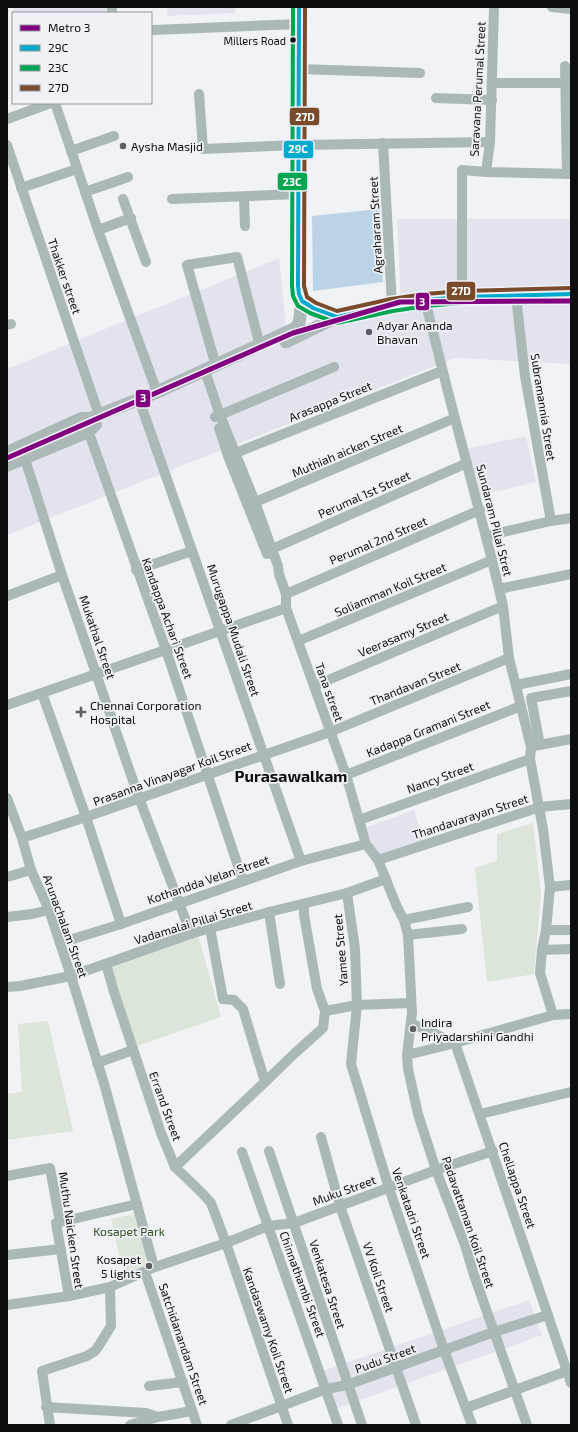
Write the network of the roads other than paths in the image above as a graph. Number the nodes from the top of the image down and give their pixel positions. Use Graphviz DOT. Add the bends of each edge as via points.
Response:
graph roads {
  1 [pos="299,7"];
  2 [pos="494,7"];
  3 [pos="552,7"];
  4 [pos="571,9"];
  5 [pos="299,24"];
  6 [pos="153,30"];
  7 [pos="565,66"];
  8 [pos="299,69"];
  9 [pos="420,73"];
  10 [pos="492,83"];
  11 [pos="566,83"];
  12 [pos="199,94"];
  13 [pos="436,98"];
  14 [pos="492,100"];
  15 [pos="48,104"];
  16 [pos="55,104"];
  17 [pos="7,119"];
  18 [pos="114,136"];
  19 [pos="490,142"];
  20 [pos="384,143"];
  21 [pos="7,145"];
  22 [pos="298,145"];
  23 [pos="71,151"];
  24 [pos="77,168"];
  25 [pos="486,172"];
  26 [pos="569,174"];
  27 [pos="128,177"];
  28 [pos="21,188"];
  29 [pos="85,192"];
  30 [pos="298,194"];
  31 [pos="244,196"];
  32 [pos="123,199"];
  33 [pos="172,199"];
  34 [pos="131,218"];
  35 [pos="245,226"];
  36 [pos="98,230"];
  37 [pos="146,262"];
  38 [pos="571,294"];
  39 [pos="516,296"];
  40 [pos="462,297"];
  41 [pos="425,300"];
  42 [pos="302,301"];
  43 [pos="392,305"];
  44 [pos="337,317"];
  45 [pos="260,346"];
  46 [pos="334,367"];
  47 [pos="442,371"];
  48 [pos="208,374"];
  49 [pos="157,392"];
  50 [pos="142,408"];
  51 [pos="218,416"];
  52 [pos="455,418"];
  53 [pos="90,424"];
  54 [pos="7,451"];
  55 [pos="232,454"];
  56 [pos="7,459"];
  57 [pos="25,459"];
  58 [pos="467,463"];
  59 [pos="7,467"];
  60 [pos="252,504"];
  61 [pos="480,510"];
  62 [pos="571,518"];
  63 [pos="551,521"];
  64 [pos="486,536"];
  65 [pos="272,549"];
  66 [pos="192,551"];
  67 [pos="492,560"];
  68 [pos="136,570"];
  69 [pos="279,574"];
  70 [pos="571,574"];
  71 [pos="62,576"];
  72 [pos="499,588"];
  73 [pos="286,594"];
  74 [pos="7,596"];
  75 [pos="503,606"];
  76 [pos="286,608"];
  77 [pos="221,631"];
  78 [pos="298,641"];
  79 [pos="166,650"];
  80 [pos="509,658"];
  81 [pos="97,674"];
  82 [pos="571,674"];
  83 [pos="516,685"];
  84 [pos="314,686"];
  85 [pos="571,691"];
  86 [pos="42,693"];
  87 [pos="7,705"];
  88 [pos="521,706"];
  89 [pos="330,732"];
  90 [pos="571,739"];
  91 [pos="536,746"];
  92 [pos="263,754"];
  93 [pos="530,759"];
  94 [pos="208,774"];
  95 [pos="346,775"];
  96 [pos="7,798"];
  97 [pos="139,798"];
  98 [pos="571,804"];
  99 [pos="540,807"];
  100 [pos="10,815"];
  101 [pos="86,817"];
  102 [pos="359,820"];
  103 [pos="22,838"];
  104 [pos="366,844"];
  105 [pos="301,860"];
  106 [pos="378,860"];
  107 [pos="31,870"];
  108 [pos="7,877"];
  109 [pos="386,879"];
  110 [pos="243,881"];
  111 [pos="571,886"];
  112 [pos="550,887"];
  113 [pos="347,893"];
  114 [pos="179,902"];
  115 [pos="304,904"];
  116 [pos="468,907"];
  117 [pos="48,910"];
  118 [pos="269,912"];
  119 [pos="7,917"];
  120 [pos="404,920"];
  121 [pos="120,924"];
  122 [pos="210,928"];
  123 [pos="462,929"];
  124 [pos="546,930"];
  125 [pos="571,930"];
  126 [pos="191,934"];
  127 [pos="408,935"];
  128 [pos="60,943"];
  129 [pos="571,949"];
  130 [pos="542,950"];
  131 [pos="106,964"];
  132 [pos="71,976"];
  133 [pos="280,984"];
  134 [pos="7,986"];
  135 [pos="410,1003"];
  136 [pos="357,1005"];
  137 [pos="325,1011"];
  138 [pos="571,1014"];
  139 [pos="553,1015"];
  140 [pos="411,1023"];
  141 [pos="455,1043"];
  142 [pos="133,1050"];
  143 [pos="407,1055"];
  144 [pos="98,1062"];
  145 [pos="266,1082"];
  146 [pos="571,1092"];
  147 [pos="480,1114"];
  148 [pos="321,1137"];
  149 [pos="269,1151"];
  150 [pos="493,1151"];
  151 [pos="242,1152"];
  152 [pos="175,1168"];
  153 [pos="436,1170"];
  154 [pos="7,1176"];
  155 [pos="389,1188"];
  156 [pos="137,1204"];
  157 [pos="340,1206"];
  158 [pos="60,1222"];
  159 [pos="294,1222"];
  160 [pos="268,1226"];
  161 [pos="226,1243"];
  162 [pos="60,1249"];
  163 [pos="7,1255"];
  164 [pos="150,1269"];
  165 [pos="110,1287"];
  166 [pos="69,1296"];
  167 [pos="7,1305"];
  168 [pos="548,1315"];
  169 [pos="494,1332"];
  170 [pos="444,1350"];
  171 [pos="566,1355"];
  172 [pos="396,1367"];
  173 [pos="567,1370"];
  174 [pos="183,1382"];
  175 [pos="571,1383"];
  176 [pos="347,1385"];
  177 [pos="150,1386"];
  178 [pos="326,1389"];
  179 [pos="514,1390"];
  180 [pos="282,1406"];
  181 [pos="46,1407"];
  182 [pos="466,1408"];
  183 [pos="192,1411"];
  184 [pos="158,1418"];
  185 [pos="50,1425"];
  186 [pos="130,1425"];
  187 [pos="197,1425"];
  188 [pos="231,1425"];
  189 [pos="288,1425"];
  190 [pos="338,1425"];
  191 [pos="362,1425"];
  192 [pos="416,1425"];
  193 [pos="472,1425"];
  194 [pos="527,1425"];
  1 -- 5 [label="main road"];
  2 -- 10 [label="street, Saravana Perumal Street"];
  3 -- 4 [label="street"];
  5 -- 6 [label="street"];
  5 -- 8 [label="main road"];
  7 -- 11 [label="street"];
  8 -- 9 [label="street"];
  8 -- 22 [label="main road"];
  10 -- 11 [label="street"];
  10 -- 14 [label="street, Saravana Perumal Street"];
  11 -- 26 [label="street"];
  12 -- 22 [label="street" via="202,149"];
  13 -- 14 [label="street"];
  14 -- 19 [label="street, Saravana Perumal Street"];
  15 -- 17 [label="street"];
  16 -- 23 [label="street"];
  18 -- 23 [label="street"];
  19 -- 20 [label="street"];
  19 -- 25 [label="street, Saravana Perumal Street"];
  20 -- 22 [label="street"];
  20 -- 43 [label="street, Agraharam Street"];
  21 -- 28 [label="street, Thakker street"];
  22 -- 30 [label="main road"];
  23 -- 24 [label="street"];
  24 -- 28 [label="street"];
  24 -- 29 [label="street"];
  25 -- 26 [label="street"];
  25 -- 40 [label="street" via="462,170"];
  27 -- 29 [label="street"];
  28 -- 53 [label="street, Thakker street"];
  29 -- 36 [label="street"];
  30 -- 31 [label="street"];
  30 -- 42 [label="main road" via="298,286"];
  31 -- 33 [label="street"];
  31 -- 35 [label="street"];
  32 -- 34 [label="street"];
  34 -- 36 [label="street"];
  34 -- 37 [label="street"];
  36 -- 49 [label="street"];
  38 -- 39 [label="main road"];
  39 -- 40 [label="main road"];
  39 -- 63 [label="street, Subramannia Street" via="525,376"];
  40 -- 41 [label="main road"];
  41 -- 43 [label="main road"];
  41 -- 47 [label="street, Sundaram Pillai Stret"];
  42 -- 44 [label="main road"];
  42 -- 45 [label="main road" via="299,324"];
  43 -- 44 [label="main road"];
  44 -- 48 [label="main road"];
  45 -- 48 [label="main road"];
  45 -- 48 [label="street" via="237,257 187,265"];
  46 -- 51 [label="street"];
  47 -- 52 [label="street, Sundaram Pillai Stret"];
  47 -- 55 [label="street, Arasappa Street"];
  48 -- 49 [label="main road"];
  48 -- 50 [label="main road"];
  48 -- 51 [label="street"];
  49 -- 53 [label="main road"];
  50 -- 53 [label="main road"];
  50 -- 66 [label="street, Murugappa Mudali Street"];
  51 -- 55 [label="street"];
  52 -- 58 [label="street, Sundaram Pillai Stret"];
  52 -- 60 [label="street, Muthiah aicken Street"];
  53 -- 54 [label="street" via="81,417"];
  53 -- 56 [label="main road"];
  53 -- 57 [label="street"];
  53 -- 68 [label="street, Kandappa Achari Street"];
  55 -- 60 [label="street"];
  57 -- 59 [label="street"];
  57 -- 71 [label="street, Mukathal Street"];
  58 -- 61 [label="street, Sundaram Pillai Stret"];
  58 -- 65 [label="street, Perumal 1st Street"];
  60 -- 65 [label="street, Tana street"];
  60 -- 69 [label="street" via="270,563"];
  61 -- 64 [label="street, Sundaram Pillai Stret"];
  61 -- 73 [label="street, Perumal 2nd Street"];
  62 -- 63 [label="street"];
  63 -- 64 [label="street"];
  64 -- 67 [label="street, Sundaram Pillai Stret"];
  65 -- 69 [label="street, Tana street"];
  66 -- 68 [label="street"];
  66 -- 77 [label="street, Murugappa Mudali Street"];
  67 -- 72 [label="street, Sundaram Pillai Stret"];
  67 -- 78 [label="street, Soliamman Koil Street"];
  68 -- 79 [label="street, Kandappa Achari Street"];
  69 -- 73 [label="street, Tana street"];
  70 -- 72 [label="street"];
  71 -- 74 [label="street"];
  71 -- 81 [label="street, Mukathal Street"];
  72 -- 75 [label="street, Sundaram Pillai Stret"];
  73 -- 76 [label="street, Tana street"];
  75 -- 80 [label="street, Sundaram Pillai Stret"];
  75 -- 84 [label="street, Veerasamy Street"];
  76 -- 77 [label="street"];
  76 -- 78 [label="street, Tana street"];
  77 -- 79 [label="street"];
  77 -- 92 [label="street, Murugappa Mudali Street"];
  78 -- 84 [label="street, Tana street"];
  79 -- 81 [label="street"];
  79 -- 94 [label="street, Kandappa Achari Street"];
  80 -- 83 [label="street, Sundaram Pillai Stret"];
  80 -- 89 [label="street, Thandavan Street"];
  81 -- 86 [label="street"];
  81 -- 97 [label="street, Mukathal Street"];
  82 -- 83 [label="street"];
  83 -- 88 [label="street, Sundaram Pillai Stret"];
  84 -- 89 [label="street, Tana street"];
  85 -- 91 [label="street" via="531,698"];
  86 -- 87 [label="street"];
  86 -- 101 [label="street"];
  88 -- 91 [label="street, Sundaram Pillai Stret"];
  88 -- 95 [label="street, Kadappa Gramani Street"];
  89 -- 92 [label="street, Prasanna Vinayagar Koil Street"];
  89 -- 95 [label="street, Tana street"];
  90 -- 91 [label="street"];
  91 -- 93 [label="street"];
  92 -- 94 [label="street, Prasanna Vinayagar Koil Street"];
  92 -- 105 [label="street, Murugappa Mudali Street"];
  93 -- 99 [label="street"];
  93 -- 102 [label="street, Nancy Street"];
  94 -- 97 [label="street, Prasanna Vinayagar Koil Street"];
  94 -- 110 [label="street, Kandappa Achari Street"];
  95 -- 102 [label="street, Tana street"];
  96 -- 100 [label="street, Arunachalam Street"];
  97 -- 101 [label="street, Prasanna Vinayagar Koil Street"];
  97 -- 114 [label="street, Mukathal Street"];
  98 -- 99 [label="street, Thandavarayan Street"];
  99 -- 106 [label="street, Thandavarayan Street"];
  99 -- 112 [label="street"];
  100 -- 103 [label="street, Arunachalam Street"];
  101 -- 103 [label="street, Prasanna Vinayagar Koil Street"];
  101 -- 121 [label="street"];
  102 -- 104 [label="street, Tana street"];
  103 -- 107 [label="street, Arunachalam Street"];
  104 -- 105 [label="street, Kothandda Velan Street"];
  104 -- 106 [label="street, Tana street"];
  105 -- 110 [label="street, Kothandda Velan Street"];
  106 -- 109 [label="street, Tana street"];
  107 -- 108 [label="street"];
  107 -- 117 [label="street, Arunachalam Street"];
  109 -- 113 [label="street, Vadamalai Pillai Street"];
  109 -- 120 [label="street, Tana street"];
  110 -- 114 [label="street, Kothandda Velan Street"];
  111 -- 112 [label="street"];
  112 -- 124 [label="street"];
  113 -- 115 [label="street, Vadamalai Pillai Street"];
  113 -- 136 [label="street, Yamee Street" via="355,949"];
  114 -- 121 [label="street, Kothandda Velan Street"];
  114 -- 126 [label="street, Mukathal Street"];
  115 -- 118 [label="street, Vadamalai Pillai Street"];
  115 -- 137 [label="street" via="316,985"];
  116 -- 120 [label="street"];
  117 -- 119 [label="street"];
  117 -- 128 [label="street, Arunachalam Street"];
  118 -- 122 [label="street, Vadamalai Pillai Street"];
  118 -- 133 [label="street"];
  120 -- 127 [label="street, Tana street"];
  121 -- 128 [label="street, Kothandda Velan Street"];
  122 -- 126 [label="street, Vadamalai Pillai Street"];
  122 -- 145 [label="street" via="223,998 234,1000 243,1009"];
  123 -- 127 [label="street"];
  124 -- 125 [label="street"];
  124 -- 130 [label="street"];
  126 -- 131 [label="street, Vadamalai Pillai Street"];
  127 -- 135 [label="street, Tana street"];
  128 -- 132 [label="street, Arunachalam Street"];
  129 -- 130 [label="street"];
  130 -- 139 [label="street" via="540,973"];
  131 -- 132 [label="street, Vadamalai Pillai Street"];
  131 -- 142 [label="street, Errand Street"];
  132 -- 134 [label="street, Vadamalai Pillai Street" via="20,986"];
  132 -- 144 [label="street, Arunachalam Street"];
  135 -- 136 [label="street"];
  135 -- 140 [label="street, Tana street"];
  136 -- 137 [label="street"];
  136 -- 155 [label="street, Venkatadri Street" via="351,1064"];
  137 -- 145 [label="street" via="323,1028"];
  138 -- 139 [label="street"];
  139 -- 141 [label="street"];
  140 -- 141 [label="street"];
  140 -- 143 [label="street, Padavattaman Koil Street"];
  141 -- 143 [label="street"];
  141 -- 147 [label="street, Chellappa Street"];
  142 -- 144 [label="street"];
  142 -- 152 [label="street, Errand Street" via="160,1133"];
  143 -- 153 [label="street, Padavattaman Koil Street" via="418,1114"];
  144 -- 156 [label="street, Arunachalam Street"];
  145 -- 152 [label="street"];
  146 -- 147 [label="street"];
  147 -- 150 [label="street, Chellappa Street"];
  148 -- 157 [label="street, VV Koil Street"];
  149 -- 159 [label="street, Venkatesa Street"];
  150 -- 153 [label="street, Muku Street"];
  150 -- 168 [label="street, Chellappa Street"];
  151 -- 160 [label="street, Chinnathambi Street"];
  152 -- 161 [label="street, Errand Street" via="211,1203"];
  153 -- 155 [label="street, Muku Street"];
  153 -- 169 [label="street, Padavattaman Koil Street" via="465,1245"];
  154 -- 158 [label="street, Muthu Naicken Street" via="50,1168"];
  155 -- 157 [label="street, Muku Street"];
  155 -- 170 [label="street, Venkatadri Street"];
  156 -- 158 [label="street"];
  156 -- 164 [label="street, Arunachalam Street"];
  157 -- 159 [label="street, Muku Street"];
  157 -- 172 [label="street, VV Koil Street"];
  158 -- 162 [label="street, Muthu Naicken Street" via="56,1223"];
  159 -- 160 [label="street, Muku Street"];
  159 -- 176 [label="street, Venkatesa Street"];
  160 -- 161 [label="street, Muku Street"];
  160 -- 178 [label="street, Chinnathambi Street"];
  161 -- 164 [label="street"];
  161 -- 180 [label="street, Kandaswamy Koil Street"];
  162 -- 163 [label="street"];
  162 -- 166 [label="street, Muthu Naicken Street"];
  164 -- 165 [label="street"];
  164 -- 174 [label="street, Satchidanandam Street"];
  165 -- 166 [label="street"];
  165 -- 181 [label="street" via="111,1326 95,1351 42,1371"];
  166 -- 167 [label="street"];
  168 -- 169 [label="street, Pudu Street"];
  168 -- 171 [label="street, Chellappa Street"];
  169 -- 170 [label="street, Pudu Street"];
  169 -- 179 [label="street, Padavattaman Koil Street"];
  170 -- 172 [label="street, Pudu Street"];
  170 -- 182 [label="street, Venkatadri Street"];
  171 -- 173 [label="street, Chellappa Street"];
  172 -- 176 [label="street, Pudu Street"];
  172 -- 192 [label="street, VV Koil Street"];
  173 -- 175 [label="street, Chellappa Street"];
  173 -- 179 [label="street"];
  174 -- 177 [label="street"];
  174 -- 183 [label="street, Satchidanandam Street"];
  176 -- 178 [label="street, Pudu Street"];
  176 -- 191 [label="street, Venkatesa Street"];
  178 -- 180 [label="street, Pudu Street"];
  178 -- 190 [label="street, Chinnathambi Street"];
  179 -- 182 [label="street"];
  179 -- 194 [label="street, Padavattaman Koil Street"];
  180 -- 188 [label="street, Pudu Street"];
  180 -- 189 [label="street, Kandaswamy Koil Street"];
  181 -- 184 [label="street" via="146,1413"];
  181 -- 185 [label="street"];
  182 -- 193 [label="street, Venkatadri Street"];
  183 -- 184 [label="street"];
  183 -- 187 [label="street, Satchidanandam Street"];
  184 -- 186 [label="street"];
}
